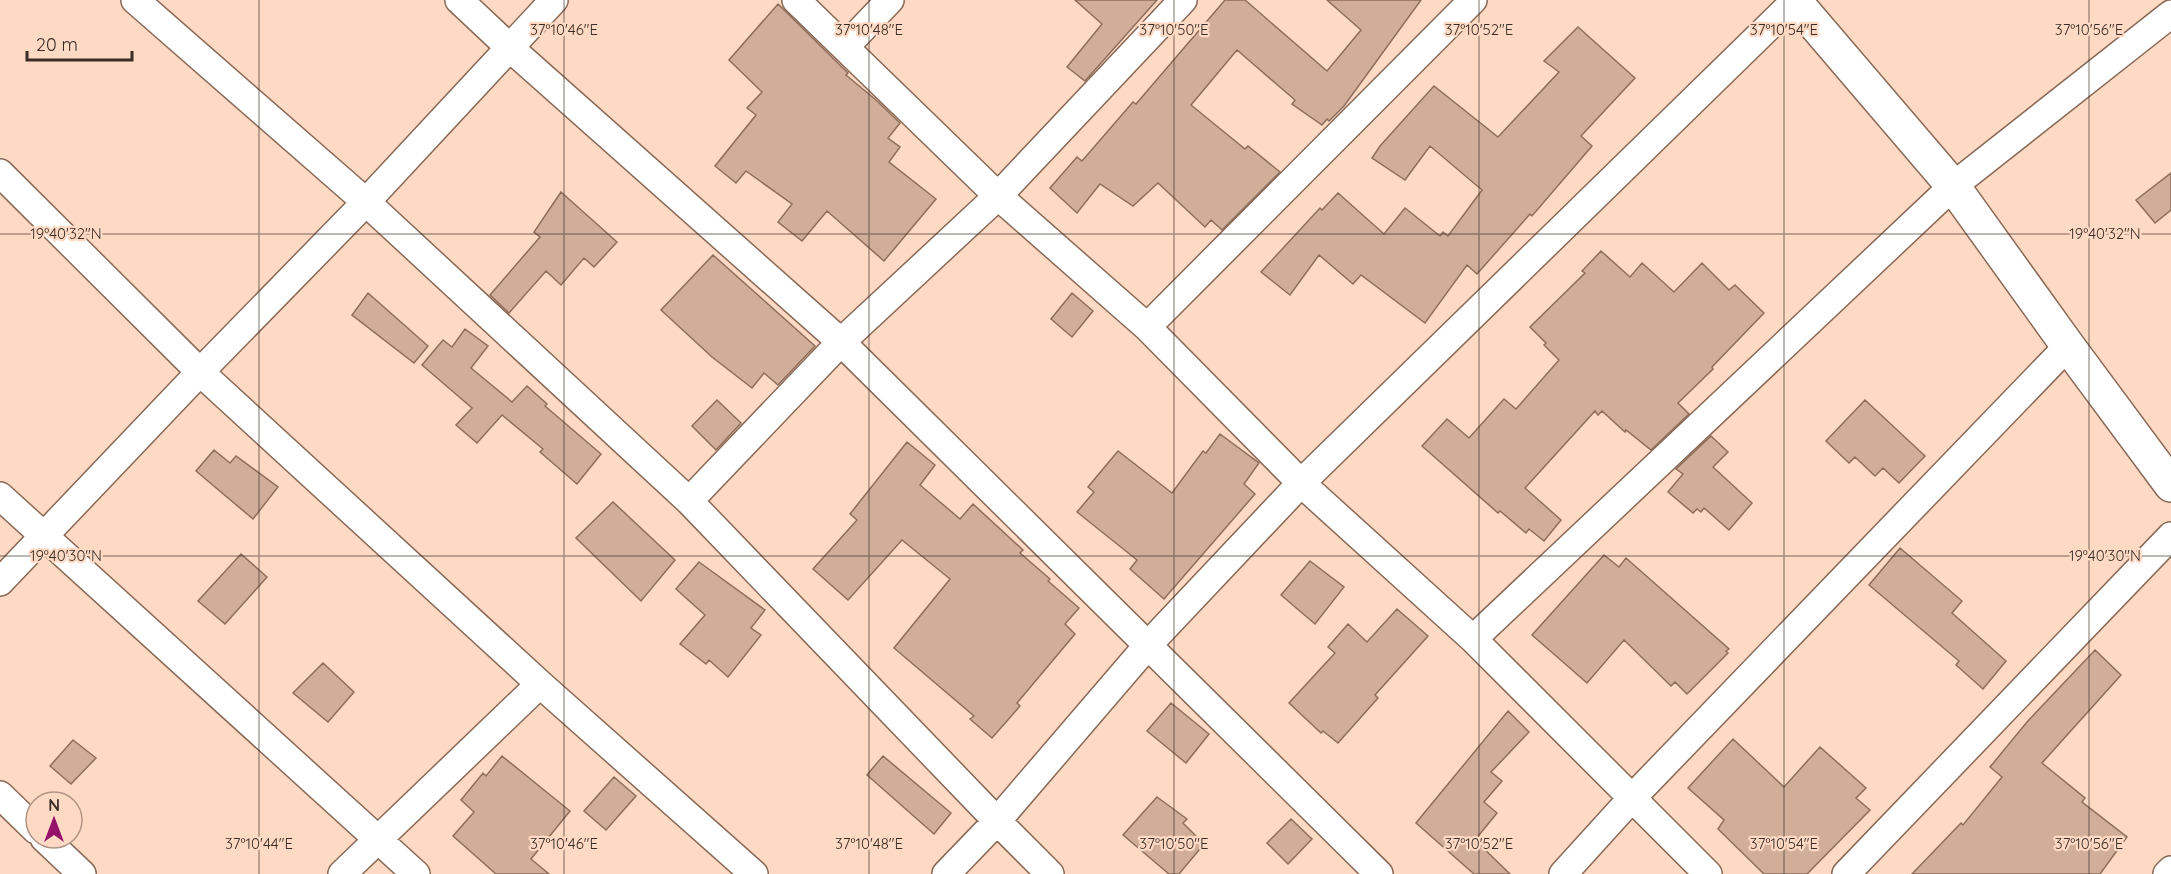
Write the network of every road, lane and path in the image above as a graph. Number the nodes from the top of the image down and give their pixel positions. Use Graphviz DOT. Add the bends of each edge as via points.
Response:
graph roads {
  1 [pos="135,0"];
  2 [pos="459,0"];
  3 [pos="554,0"];
  4 [pos="796,0"];
  5 [pos="890,0"];
  6 [pos="1182,0"];
  7 [pos="1473,0"];
  8 [pos="1795,0"];
  9 [pos="2171,14"];
  10 [pos="846,46"];
  11 [pos="509,47"];
  12 [pos="0,173"];
  13 [pos="1953,186"];
  14 [pos="998,196"];
  15 [pos="366,202"];
  16 [pos="1147,327"];
  17 [pos="841,342"];
  18 [pos="2068,346"];
  19 [pos="200,372"];
  20 [pos="1301,483"];
  21 [pos="2171,485"];
  22 [pos="0,496"];
  23 [pos="689,501"];
  24 [pos="2171,536"];
  25 [pos="43,537"];
  26 [pos="0,582"];
  27 [pos="1473,639"];
  28 [pos="1148,645"];
  29 [pos="540,684"];
  30 [pos="0,795"];
  31 [pos="1632,798"];
  32 [pos="24,818"];
  33 [pos="997,821"];
  34 [pos="376,839"];
  35 [pos="56,850"];
  36 [pos="2171,870"];
  37 [pos="81,874"];
  38 [pos="342,874"];
  39 [pos="416,874"];
  40 [pos="754,874"];
  41 [pos="946,874"];
  42 [pos="1050,874"];
  43 [pos="1378,874"];
  44 [pos="1563,874"];
  45 [pos="1708,874"];
  46 [pos="1846,874"];
  47 [pos="2167,874"];
  1 -- 15 [label="street"];
  2 -- 11 [label="street"];
  3 -- 11 [label="street"];
  4 -- 10 [label="street"];
  5 -- 10 [label="street"];
  6 -- 14 [label="street"];
  7 -- 16 [label="street"];
  8 -- 13 [label="street"];
  8 -- 20 [label="street"];
  9 -- 13 [label="street"];
  10 -- 14 [label="street"];
  11 -- 15 [label="street"];
  11 -- 17 [label="street"];
  12 -- 19 [label="street"];
  13 -- 18 [label="street"];
  13 -- 27 [label="street"];
  14 -- 16 [label="street"];
  14 -- 17 [label="street"];
  15 -- 19 [label="street"];
  15 -- 23 [label="street"];
  16 -- 20 [label="street"];
  17 -- 23 [label="street"];
  17 -- 28 [label="street"];
  18 -- 21 [label="street"];
  18 -- 31 [label="street"];
  19 -- 25 [label="street"];
  19 -- 29 [label="street"];
  20 -- 27 [label="street"];
  20 -- 28 [label="street"];
  22 -- 25 [label="street"];
  23 -- 33 [label="street"];
  24 -- 46 [label="street"];
  25 -- 26 [label="street"];
  25 -- 34 [label="street"];
  27 -- 31 [label="street"];
  28 -- 33 [label="street"];
  28 -- 43 [label="street"];
  29 -- 34 [label="street"];
  29 -- 40 [label="street"];
  30 -- 32 [label="street"];
  31 -- 44 [label="street"];
  31 -- 45 [label="street"];
  33 -- 41 [label="street"];
  33 -- 42 [label="street"];
  34 -- 38 [label="street"];
  34 -- 39 [label="street"];
  35 -- 37 [label="street"];
  36 -- 47 [label="street"];
}
